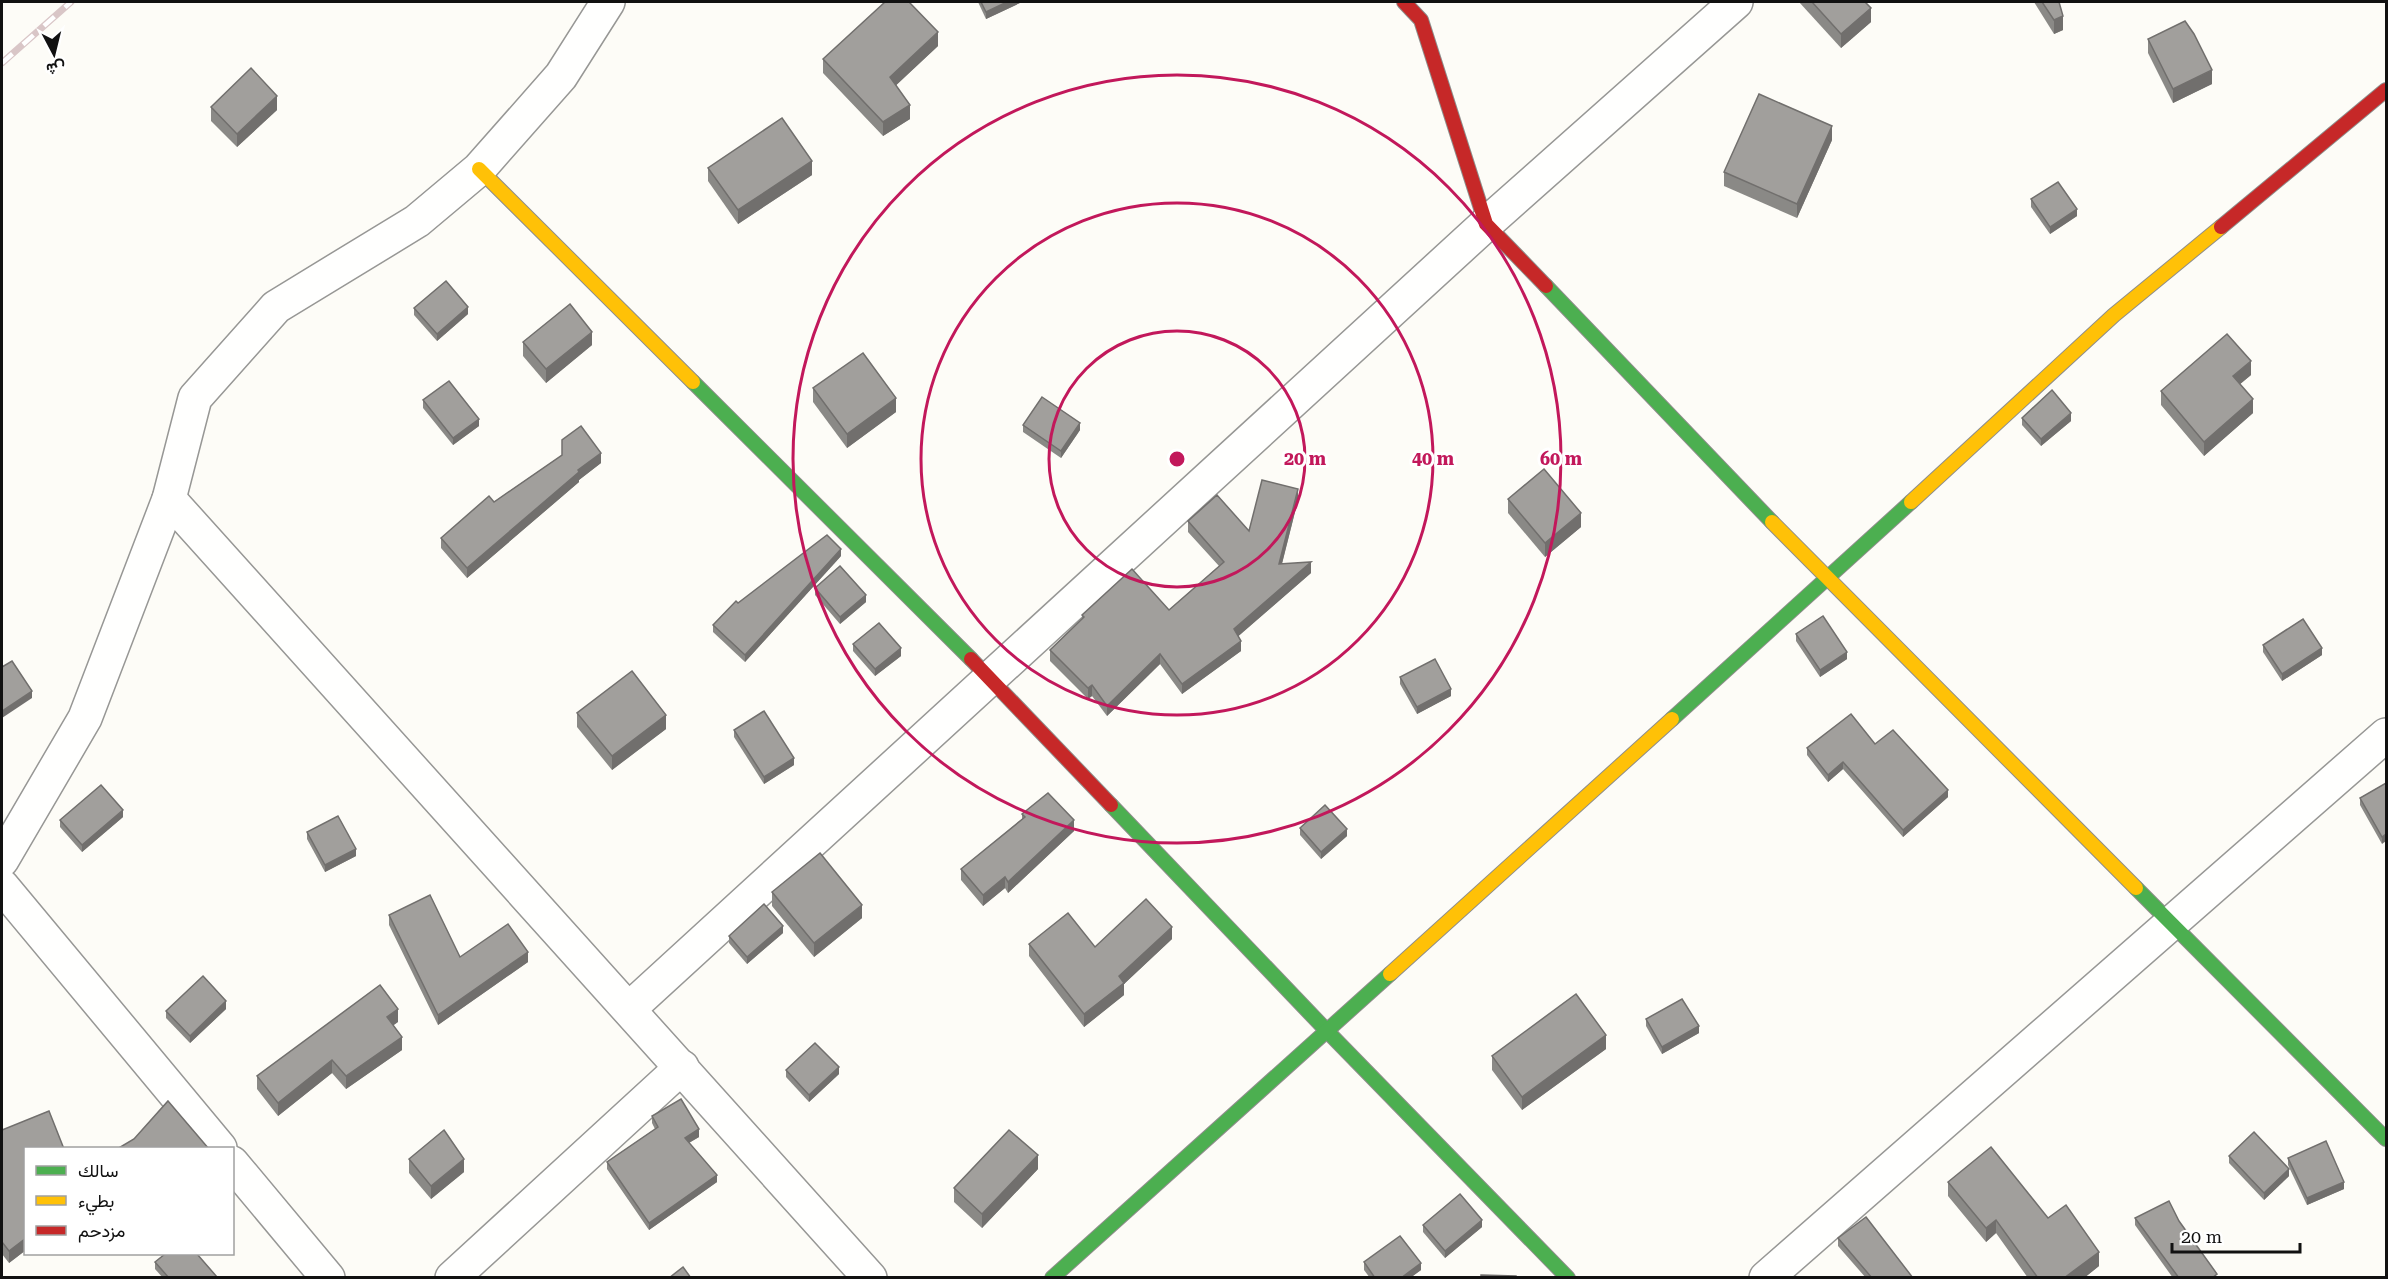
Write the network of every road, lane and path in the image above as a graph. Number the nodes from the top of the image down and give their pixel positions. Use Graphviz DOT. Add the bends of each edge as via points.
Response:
graph roads {
  1 [pos="608,2"];
  2 [pos="1736,2"];
  3 [pos="1416,8"];
  4 [pos="2386,90"];
  5 [pos="479,169"];
  6 [pos="1486,224"];
  7 [pos="169,499"];
  8 [pos="1827,579"];
  9 [pos="990,678"];
  10 [pos="2386,735"];
  11 [pos="2,860"];
  12 [pos="2,886"];
  13 [pos="2172,924"];
  14 [pos="629,1009"];
  15 [pos="1326,1030"];
  16 [pos="682,1067"];
  17 [pos="2386,1139"];
  18 [pos="218,1147"];
  19 [pos="234,1165"];
  20 [pos="328,1278"];
  21 [pos="452,1278"];
  22 [pos="870,1278"];
  23 [pos="1052,1278"];
  24 [pos="1568,1278"];
  25 [pos="1766,1278"];
  1 -- 5 [label="street" via="561,76"];
  2 -- 6 [label="street"];
  3 -- 6 [label="street"];
  4 -- 8 [label="street" via="2114,315"];
  5 -- 7 [label="street" via="417,221 276,307 195,398"];
  5 -- 9 [label="street"];
  6 -- 8 [label="street"];
  6 -- 9 [label="street"];
  7 -- 11 [label="street" via="85,718"];
  7 -- 14 [label="street"];
  8 -- 13 [label="street"];
  8 -- 15 [label="street"];
  9 -- 14 [label="street"];
  9 -- 15 [label="street"];
  10 -- 13 [label="street"];
  12 -- 18 [label="street"];
  13 -- 17 [label="street"];
  13 -- 25 [label="street"];
  14 -- 16 [label="street"];
  15 -- 23 [label="street"];
  15 -- 24 [label="street"];
  16 -- 21 [label="street"];
  16 -- 22 [label="street"];
  19 -- 20 [label="street"];
}
